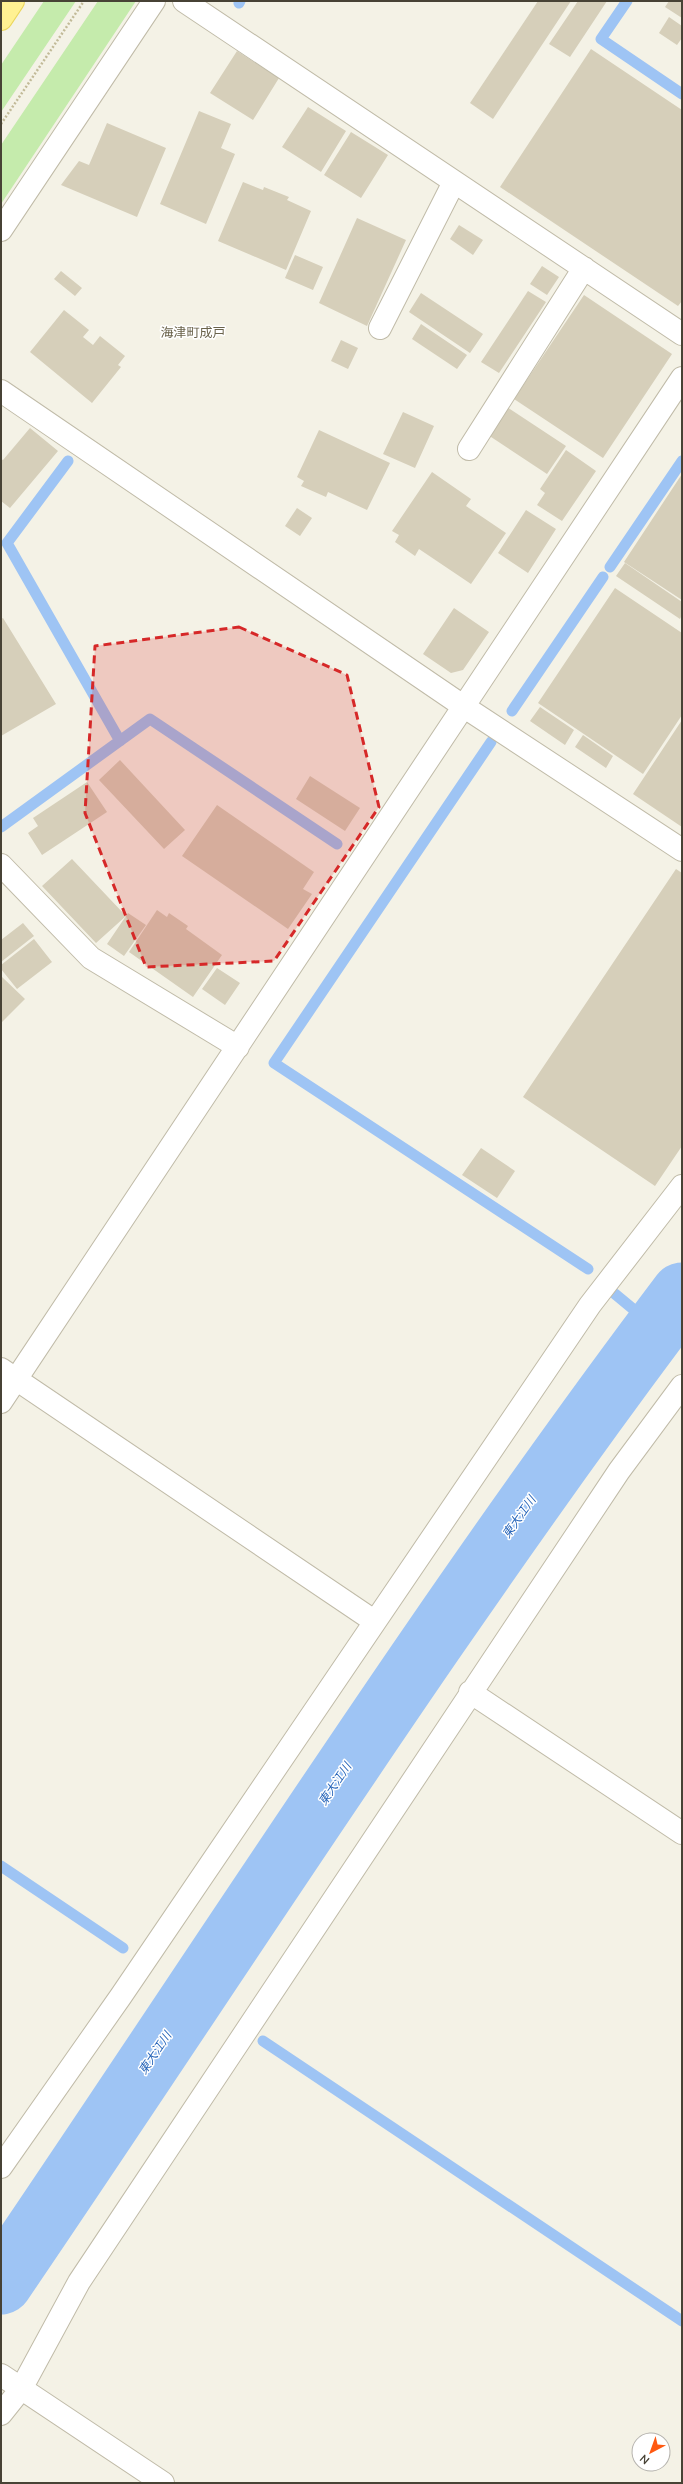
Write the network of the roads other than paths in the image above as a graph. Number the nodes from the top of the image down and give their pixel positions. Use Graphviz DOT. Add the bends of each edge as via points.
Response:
graph roads {
  1 [pos="13,1"];
  2 [pos="154,1"];
  3 [pos="184,1"];
  4 [pos="1,19"];
  5 [pos="454,182"];
  6 [pos="1,230"];
  7 [pos="584,268"];
  8 [pos="380,328"];
  9 [pos="682,334"];
  10 [pos="682,378"];
  11 [pos="1,391"];
  12 [pos="469,449"];
  13 [pos="463,706"];
  14 [pos="682,850"];
  15 [pos="1,865"];
  16 [pos="238,1047"];
  17 [pos="682,1186"];
  18 [pos="9,1375"];
  19 [pos="682,1386"];
  20 [pos="1,1402"];
  21 [pos="374,1621"];
  22 [pos="470,1692"];
  23 [pos="682,1833"];
  24 [pos="1,2167"];
  25 [pos="1,2375"];
  26 [pos="20,2389"];
  27 [pos="1,2414"];
  28 [pos="163,2483"];
  1 -- 4 [label="main road"];
  2 -- 6 [label="street"];
  3 -- 5 [label="street"];
  5 -- 7 [label="street"];
  5 -- 8 [label="street"];
  7 -- 9 [label="street"];
  7 -- 12 [label="street"];
  10 -- 13 [label="street"];
  11 -- 13 [label="street"];
  13 -- 14 [label="street"];
  13 -- 16 [label="street"];
  15 -- 16 [label="street" via="91,958"];
  16 -- 18 [label="street"];
  17 -- 21 [label="street" via="590,1305"];
  18 -- 20 [label="street"];
  18 -- 21 [label="street"];
  19 -- 22 [label="street" via="619,1471"];
  21 -- 24 [label="street" via="125,1990"];
  22 -- 23 [label="street"];
  22 -- 26 [label="street" via="79,2282"];
  25 -- 26 [label="street"];
  26 -- 27 [label="street"];
  26 -- 28 [label="street"];
}
